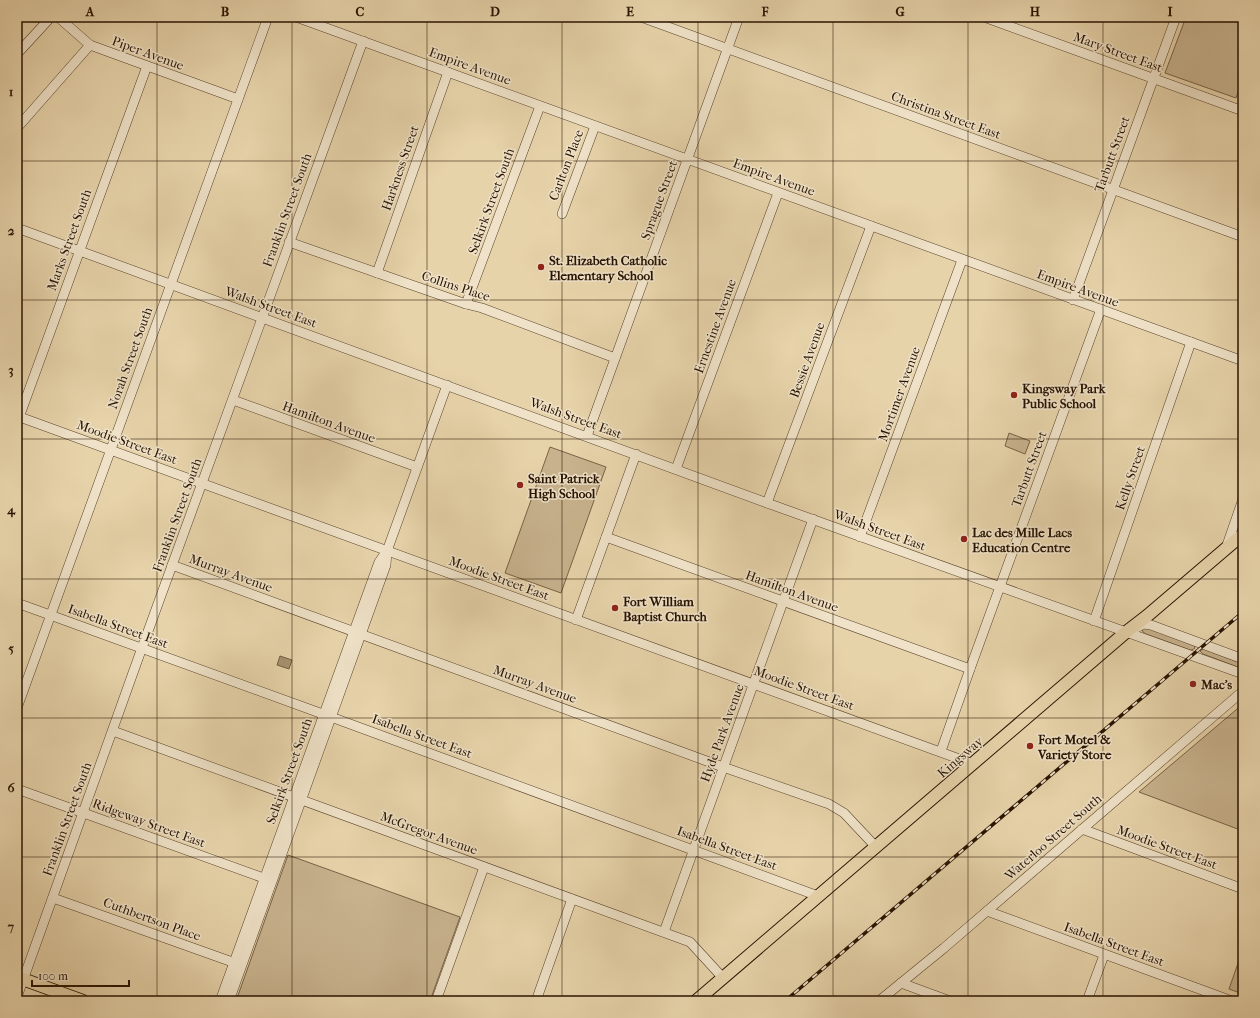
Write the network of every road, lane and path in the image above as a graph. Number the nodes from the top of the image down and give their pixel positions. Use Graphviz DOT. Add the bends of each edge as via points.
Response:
graph roads {
  1 [pos="50,17"];
  2 [pos="58,17"];
  3 [pos="268,17"];
  4 [pos="296,17"];
  5 [pos="641,17"];
  6 [pos="739,17"];
  7 [pos="984,17"];
  8 [pos="1176,17"];
  9 [pos="363,41"];
  10 [pos="90,45"];
  11 [pos="727,49"];
  12 [pos="17,54"];
  13 [pos="147,66"];
  14 [pos="448,72"];
  15 [pos="1154,78"];
  16 [pos="238,99"];
  17 [pos="540,106"];
  18 [pos="1243,111"];
  19 [pos="595,126"];
  20 [pos="17,128"];
  21 [pos="688,160"];
  22 [pos="1113,190"];
  23 [pos="778,193"];
  24 [pos="562,214"];
  25 [pos="871,226"];
  26 [pos="17,228"];
  27 [pos="1243,237"];
  28 [pos="289,242"];
  29 [pos="79,251"];
  30 [pos="962,260"];
  31 [pos="377,273"];
  32 [pos="172,284"];
  33 [pos="1073,300"];
  34 [pos="466,304"];
  35 [pos="1101,310"];
  36 [pos="263,317"];
  37 [pos="1191,342"];
  38 [pos="615,358"];
  39 [pos="1243,361"];
  40 [pos="447,385"];
  41 [pos="233,400"];
  42 [pos="18,419"];
  43 [pos="587,436"];
  44 [pos="110,450"];
  45 [pos="636,454"];
  46 [pos="417,468"];
  47 [pos="676,469"];
  48 [pos="202,483"];
  49 [pos="1243,499"];
  50 [pos="767,503"];
  51 [pos="813,520"];
  52 [pos="1243,534"];
  53 [pos="860,536"];
  54 [pos="606,537"];
  55 [pos="1225,550"];
  56 [pos="387,551"];
  57 [pos="172,566"];
  58 [pos="1000,588"];
  59 [pos="782,602"];
  60 [pos="17,604"];
  61 [pos="50,615"];
  62 [pos="576,620"];
  63 [pos="1094,621"];
  64 [pos="357,633"];
  65 [pos="1125,633"];
  66 [pos="142,649"];
  67 [pos="1243,659"];
  68 [pos="970,669"];
  69 [pos="1243,674"];
  70 [pos="753,684"];
  71 [pos="1243,691"];
  72 [pos="17,708"];
  73 [pos="327,715"];
  74 [pos="112,731"];
  75 [pos="942,751"];
  76 [pos="973,764"];
  77 [pos="723,767"];
  78 [pos="17,789"];
  79 [pos="297,799"];
  80 [pos="83,813"];
  81 [pos="1082,829"];
  82 [pos="876,847"];
  83 [pos="693,850"];
  84 [pos="484,867"];
  85 [pos="268,880"];
  86 [pos="1243,889"];
  87 [pos="818,896"];
  88 [pos="53,898"];
  89 [pos="572,899"];
  90 [pos="987,911"];
  91 [pos="664,932"];
  92 [pos="1104,955"];
  93 [pos="238,964"];
  94 [pos="723,978"];
  95 [pos="20,979"];
  96 [pos="901,983"];
  97 [pos="17,997"];
  98 [pos="82,1001"];
  99 [pos="220,1001"];
  100 [pos="229,1001"];
  101 [pos="436,1001"];
  102 [pos="536,1001"];
  103 [pos="696,1001"];
  104 [pos="879,1001"];
  105 [pos="950,1001"];
  106 [pos="1087,1001"];
  107 [pos="1232,1001"];
  1 -- 12 [label="street"];
  2 -- 10 [label="street, Piper Avenue"];
  3 -- 16 [label="street, Norah Street South"];
  4 -- 9 [label="street, Empire Avenue"];
  5 -- 11 [label="street, Christina Street East"];
  6 -- 11 [label="street, Sprague Street"];
  7 -- 15 [label="street, Mary Street East"];
  8 -- 15 [label="street, Tarbutt Street"];
  9 -- 14 [label="street, Empire Avenue"];
  9 -- 28 [label="street, Franklin Street South"];
  10 -- 13 [label="street, Piper Avenue"];
  10 -- 20 [label="street"];
  11 -- 21 [label="street, Sprague Street"];
  11 -- 22 [label="street, Christina Street East"];
  13 -- 16 [label="street, Piper Avenue"];
  13 -- 29 [label="street, Marks Street South"];
  14 -- 17 [label="street, Empire Avenue"];
  14 -- 31 [label="street, Harkness Street"];
  15 -- 18 [label="street, Mary Street East"];
  15 -- 22 [label="street, Tarbutt Street"];
  16 -- 32 [label="street, Norah Street South"];
  17 -- 19 [label="street, Empire Avenue"];
  17 -- 34 [label="street, Selkirk Street South"];
  19 -- 21 [label="street, Empire Avenue"];
  19 -- 24 [label="street, Carlton Place"];
  21 -- 23 [label="street, Empire Avenue"];
  21 -- 38 [label="street, Sprague Street"];
  22 -- 27 [label="street, Christina Street East"];
  22 -- 33 [label="street, Tarbutt Street"];
  23 -- 25 [label="street, Empire Avenue"];
  23 -- 47 [label="street, Ernestine Avenue"];
  25 -- 30 [label="street, Empire Avenue"];
  25 -- 50 [label="street, Bessie Avenue"];
  26 -- 29 [label="street, Walsh Street East"];
  28 -- 31 [label="street, Collins Place"];
  28 -- 36 [label="street, Franklin Street South"];
  29 -- 32 [label="street, Walsh Street East"];
  29 -- 42 [label="street, Marks Street South"];
  30 -- 33 [label="street, Empire Avenue"];
  30 -- 53 [label="street, Mortimer Avenue"];
  31 -- 34 [label="street, Collins Place"];
  32 -- 36 [label="street, Walsh Street East"];
  32 -- 44 [label="street, Norah Street South"];
  33 -- 35 [label="street, Empire Avenue"];
  34 -- 38 [label="street, Collins Place"];
  35 -- 37 [label="street, Empire Avenue"];
  35 -- 58 [label="street, Tarbutt Street"];
  36 -- 40 [label="street, Walsh Street East"];
  36 -- 41 [label="street, Franklin Street South"];
  37 -- 39 [label="street, Empire Avenue"];
  37 -- 63 [label="street, Kelly Street"];
  38 -- 43 [label="street, Sprague Street"];
  40 -- 43 [label="street, Walsh Street East"];
  40 -- 46 [label="street, Selkirk Street South"];
  41 -- 46 [label="street, Hamilton Avenue"];
  41 -- 48 [label="street, Franklin Street South"];
  42 -- 44 [label="street, Moodie Street East"];
  43 -- 45 [label="street, Walsh Street East"];
  44 -- 48 [label="street, Moodie Street East"];
  44 -- 61 [label="street, Norah Street South"];
  45 -- 47 [label="street, Walsh Street East"];
  45 -- 54 [label="street"];
  46 -- 56 [label="street, Selkirk Street South"];
  47 -- 50 [label="street, Walsh Street East"];
  48 -- 56 [label="street, Moodie Street East"];
  48 -- 57 [label="street, Franklin Street South"];
  49 -- 55 [label="street"];
  50 -- 51 [label="street, Walsh Street East"];
  51 -- 53 [label="street, Walsh Street East"];
  51 -- 59 [label="street, Hyde Park Avenue"];
  52 -- 55 [label="main road, Kingsway"];
  53 -- 58 [label="street, Walsh Street East"];
  54 -- 59 [label="street, Hamilton Avenue"];
  54 -- 62 [label="street"];
  55 -- 65 [label="main road, Kingsway"];
  56 -- 62 [label="street, Moodie Street East"];
  56 -- 64 [label="street, Selkirk Street South" via="386,565"];
  57 -- 64 [label="street, Murray Avenue"];
  57 -- 66 [label="street, Franklin Street South"];
  58 -- 63 [label="street, Walsh Street East"];
  58 -- 68 [label="street, Tarbutt Street"];
  59 -- 68 [label="street, Hamilton Avenue"];
  59 -- 70 [label="street, Hyde Park Avenue"];
  60 -- 61 [label="street, Isabella Street East"];
  61 -- 66 [label="street, Isabella Street East"];
  61 -- 72 [label="street, Norah Street South"];
  62 -- 70 [label="street, Moodie Street East"];
  63 -- 65 [label="street, Walsh Street East"];
  64 -- 73 [label="street, Selkirk Street South"];
  64 -- 77 [label="street, Murray Avenue"];
  65 -- 67 [label="street" via="1143,624 1151,625"];
  65 -- 69 [label="street, Walsh Street East"];
  65 -- 76 [label="main road, Kingsway"];
  66 -- 73 [label="street, Isabella Street East"];
  66 -- 74 [label="street, Franklin Street South"];
  68 -- 75 [label="street, Tarbutt Street"];
  70 -- 75 [label="street, Moodie Street East"];
  70 -- 77 [label="street, Hyde Park Avenue"];
  71 -- 81 [label="street, Waterloo Street South"];
  73 -- 79 [label="street, Selkirk Street South"];
  73 -- 83 [label="street, Isabella Street East"];
  74 -- 79 [label="street, McGregor Avenue"];
  74 -- 80 [label="street, Franklin Street South"];
  75 -- 76 [label="street, Moodie Street East"];
  76 -- 82 [label="main road, Kingsway"];
  77 -- 82 [label="street, Murray Avenue" via="837,808"];
  77 -- 83 [label="street, Hyde Park Avenue"];
  78 -- 80 [label="street, Ridgeway Street East"];
  79 -- 84 [label="street, McGregor Avenue"];
  79 -- 85 [label="street, Selkirk Street South"];
  80 -- 85 [label="street, Ridgeway Street East"];
  80 -- 88 [label="street, Franklin Street South"];
  81 -- 86 [label="street, Moodie Street East"];
  81 -- 90 [label="street, Waterloo Street South"];
  82 -- 87 [label="main road, Kingsway"];
  83 -- 87 [label="street, Isabella Street East"];
  83 -- 91 [label="street, Hyde Park Avenue"];
  84 -- 89 [label="street, McGregor Avenue"];
  84 -- 101 [label="street"];
  85 -- 93 [label="street, Selkirk Street South"];
  87 -- 94 [label="main road, Kingsway"];
  88 -- 93 [label="street, Cuthbertson Place"];
  88 -- 95 [label="street, Franklin Street South"];
  89 -- 91 [label="street, McGregor Avenue"];
  89 -- 102 [label="street"];
  90 -- 92 [label="street, Isabella Street East"];
  90 -- 96 [label="street, Waterloo Street South"];
  91 -- 94 [label="street, McGregor Avenue" via="690,942"];
  92 -- 106 [label="street"];
  92 -- 107 [label="street, Isabella Street East"];
  93 -- 99 [label="street, Selkirk Street South"];
  93 -- 100 [label="street, Selkirk Street South"];
  94 -- 103 [label="main road, Kingsway"];
  95 -- 97 [label="street, Franklin Street South"];
  95 -- 98 [label="main road"];
  96 -- 104 [label="street, Waterloo Street South"];
  96 -- 105 [label="street"];
}
